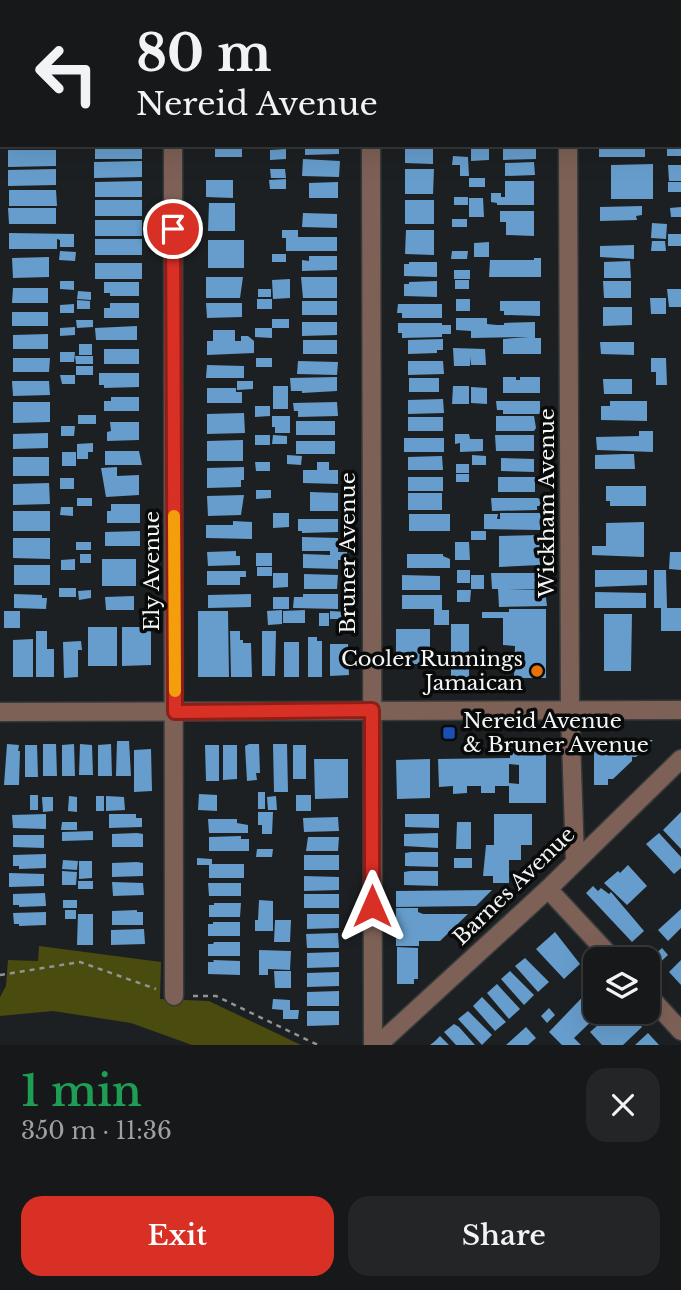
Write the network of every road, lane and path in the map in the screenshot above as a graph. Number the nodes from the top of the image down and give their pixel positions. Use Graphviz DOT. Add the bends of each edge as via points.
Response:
graph roads {
  1 [pos="173,147"];
  2 [pos="370,147"];
  3 [pos="568,147"];
  4 [pos="372,710"];
  5 [pos="570,710"];
  6 [pos="681,710"];
  7 [pos="0,712"];
  8 [pos="175,712"];
  9 [pos="681,759"];
  10 [pos="575,860"];
  11 [pos="548,889"];
  12 [pos="602,947"];
  13 [pos="174,996"];
  14 [pos="660,1008"];
  15 [pos="681,1031"];
  16 [pos="375,1045"];
  1 -- 8 [label="street, Ely Avenue"];
  2 -- 4 [label="street, Bruner Avenue"];
  3 -- 5 [label="street, Wickham Avenue"];
  4 -- 5 [label="street"];
  4 -- 8 [label="street"];
  4 -- 16 [label="street, Bruner Avenue"];
  5 -- 6 [label="street"];
  5 -- 10 [label="street, Wickham Avenue"];
  7 -- 8 [label="street"];
  8 -- 13 [label="street, Ely Avenue"];
  9 -- 10 [label="street, Barnes Avenue"];
  10 -- 11 [label="street, Barnes Avenue"];
  11 -- 12 [label="street"];
  11 -- 16 [label="street, Barnes Avenue"];
  14 -- 15 [label="street"];
}
